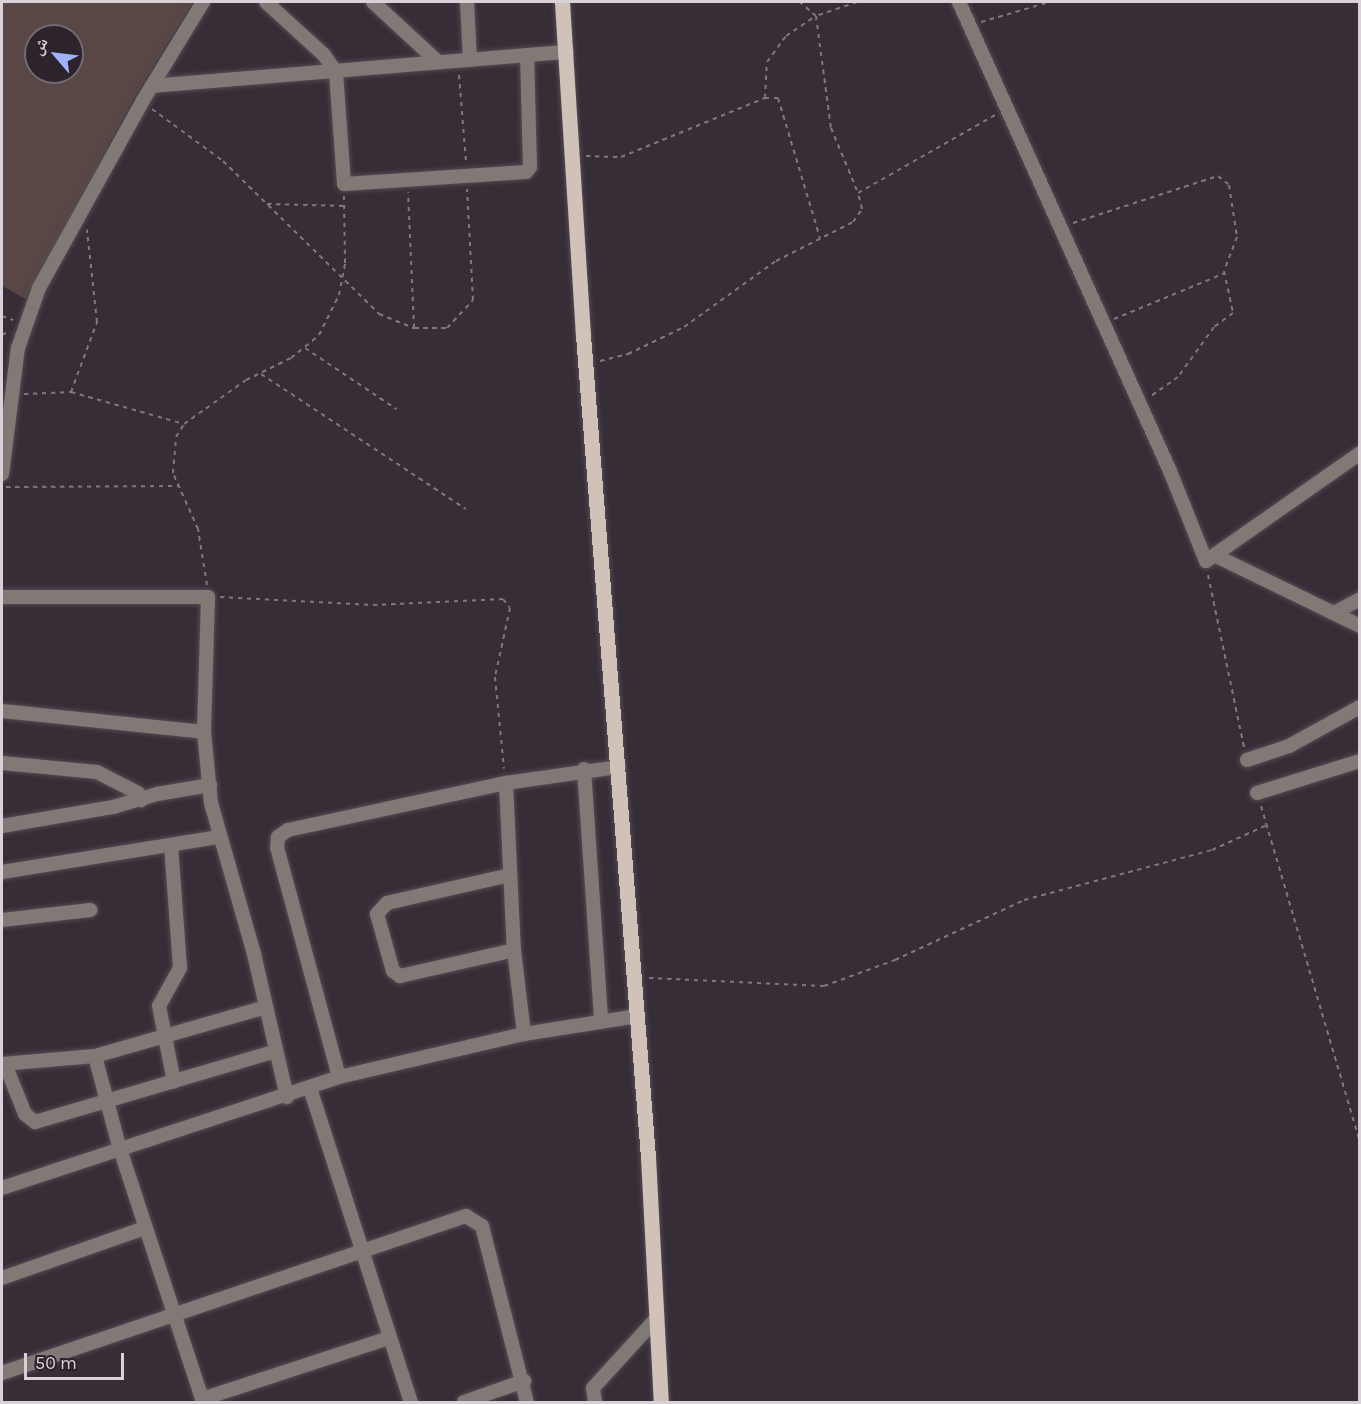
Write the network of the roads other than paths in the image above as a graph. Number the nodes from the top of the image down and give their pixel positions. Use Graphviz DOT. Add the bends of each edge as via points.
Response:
graph roads {
  1 [pos="203,2"];
  2 [pos="266,2"];
  3 [pos="373,2"];
  4 [pos="467,2"];
  5 [pos="562,2"];
  6 [pos="959,2"];
  7 [pos="567,52"];
  8 [pos="527,55"];
  9 [pos="470,60"];
  10 [pos="437,61"];
  11 [pos="336,72"];
  12 [pos="152,86"];
  13 [pos="1359,453"];
  14 [pos="2,474"];
  15 [pos="1211,558"];
  16 [pos="2,597"];
  17 [pos="1359,599"];
  18 [pos="1334,612"];
  19 [pos="1359,626"];
  20 [pos="1359,707"];
  21 [pos="2,711"];
  22 [pos="204,732"];
  23 [pos="1247,760"];
  24 [pos="1359,761"];
  25 [pos="2,763"];
  26 [pos="619,767"];
  27 [pos="584,769"];
  28 [pos="506,783"];
  29 [pos="210,785"];
  30 [pos="1257,793"];
  31 [pos="141,800"];
  32 [pos="2,826"];
  33 [pos="219,837"];
  34 [pos="171,845"];
  35 [pos="2,872"];
  36 [pos="510,875"];
  37 [pos="90,910"];
  38 [pos="2,920"];
  39 [pos="514,950"];
  40 [pos="266,1007"];
  41 [pos="638,1016"];
  42 [pos="601,1020"];
  43 [pos="524,1034"];
  44 [pos="162,1036"];
  45 [pos="276,1051"];
  46 [pos="95,1056"];
  47 [pos="3,1064"];
  48 [pos="339,1077"];
  49 [pos="174,1082"];
  50 [pos="310,1088"];
  51 [pos="287,1097"];
  52 [pos="108,1102"];
  53 [pos="119,1146"];
  54 [pos="2,1188"];
  55 [pos="145,1228"];
  56 [pos="361,1251"];
  57 [pos="2,1278"];
  58 [pos="173,1315"];
  59 [pos="655,1320"];
  60 [pos="389,1338"];
  61 [pos="2,1373"];
  62 [pos="524,1381"];
  63 [pos="203,1401"];
  64 [pos="411,1402"];
  65 [pos="464,1402"];
  66 [pos="527,1402"];
  67 [pos="595,1402"];
  68 [pos="661,1402"];
  1 -- 12 [label="street"];
  2 -- 11 [label="street" via="324,55"];
  3 -- 10 [label="street"];
  4 -- 9 [label="street"];
  5 -- 7 [label="main road"];
  6 -- 15 [label="street"];
  7 -- 8 [label="street"];
  7 -- 26 [label="main road" via="585,364"];
  8 -- 9 [label="street"];
  8 -- 11 [label="street" via="529,170 467,179 344,184"];
  9 -- 10 [label="street"];
  10 -- 11 [label="street"];
  11 -- 12 [label="street"];
  12 -- 14 [label="street" via="23,325"];
  13 -- 15 [label="street"];
  15 -- 18 [label="street"];
  16 -- 22 [label="street" via="208,597"];
  17 -- 18 [label="street"];
  18 -- 19 [label="street"];
  20 -- 23 [label="street" via="1289,746"];
  21 -- 22 [label="street"];
  22 -- 29 [label="street"];
  24 -- 30 [label="street"];
  25 -- 31 [label="street" via="97,772 138,793"];
  26 -- 27 [label="street"];
  26 -- 41 [label="main road"];
  27 -- 28 [label="street"];
  27 -- 42 [label="street"];
  28 -- 36 [label="street"];
  28 -- 48 [label="street" via="288,830 278,837 277,848"];
  29 -- 31 [label="street"];
  29 -- 33 [label="street"];
  31 -- 32 [label="street"];
  33 -- 34 [label="street"];
  33 -- 40 [label="street"];
  34 -- 35 [label="street"];
  34 -- 44 [label="street" via="180,968 159,1005"];
  36 -- 39 [label="street"];
  36 -- 39 [label="street" via="387,903 377,914 393,971 400,976"];
  37 -- 38 [label="street"];
  39 -- 43 [label="street"];
  40 -- 44 [label="street"];
  40 -- 45 [label="street"];
  41 -- 42 [label="street"];
  41 -- 59 [label="main road"];
  42 -- 43 [label="street"];
  43 -- 48 [label="street"];
  44 -- 46 [label="street"];
  44 -- 49 [label="street"];
  45 -- 49 [label="street"];
  45 -- 51 [label="street"];
  46 -- 47 [label="street"];
  46 -- 52 [label="street"];
  47 -- 52 [label="street" via="25,1114 35,1122"];
  48 -- 50 [label="street"];
  49 -- 52 [label="street"];
  50 -- 51 [label="street"];
  50 -- 56 [label="street"];
  51 -- 53 [label="street"];
  52 -- 53 [label="street"];
  53 -- 54 [label="street"];
  53 -- 55 [label="street"];
  55 -- 57 [label="street"];
  55 -- 58 [label="street"];
  56 -- 58 [label="street"];
  56 -- 60 [label="street"];
  56 -- 62 [label="street" via="466,1216 479,1220"];
  58 -- 61 [label="street"];
  58 -- 63 [label="street"];
  59 -- 67 [label="street" via="593,1388"];
  59 -- 68 [label="main road"];
  60 -- 63 [label="street"];
  60 -- 64 [label="street"];
  62 -- 65 [label="street"];
  62 -- 66 [label="street"];
}
